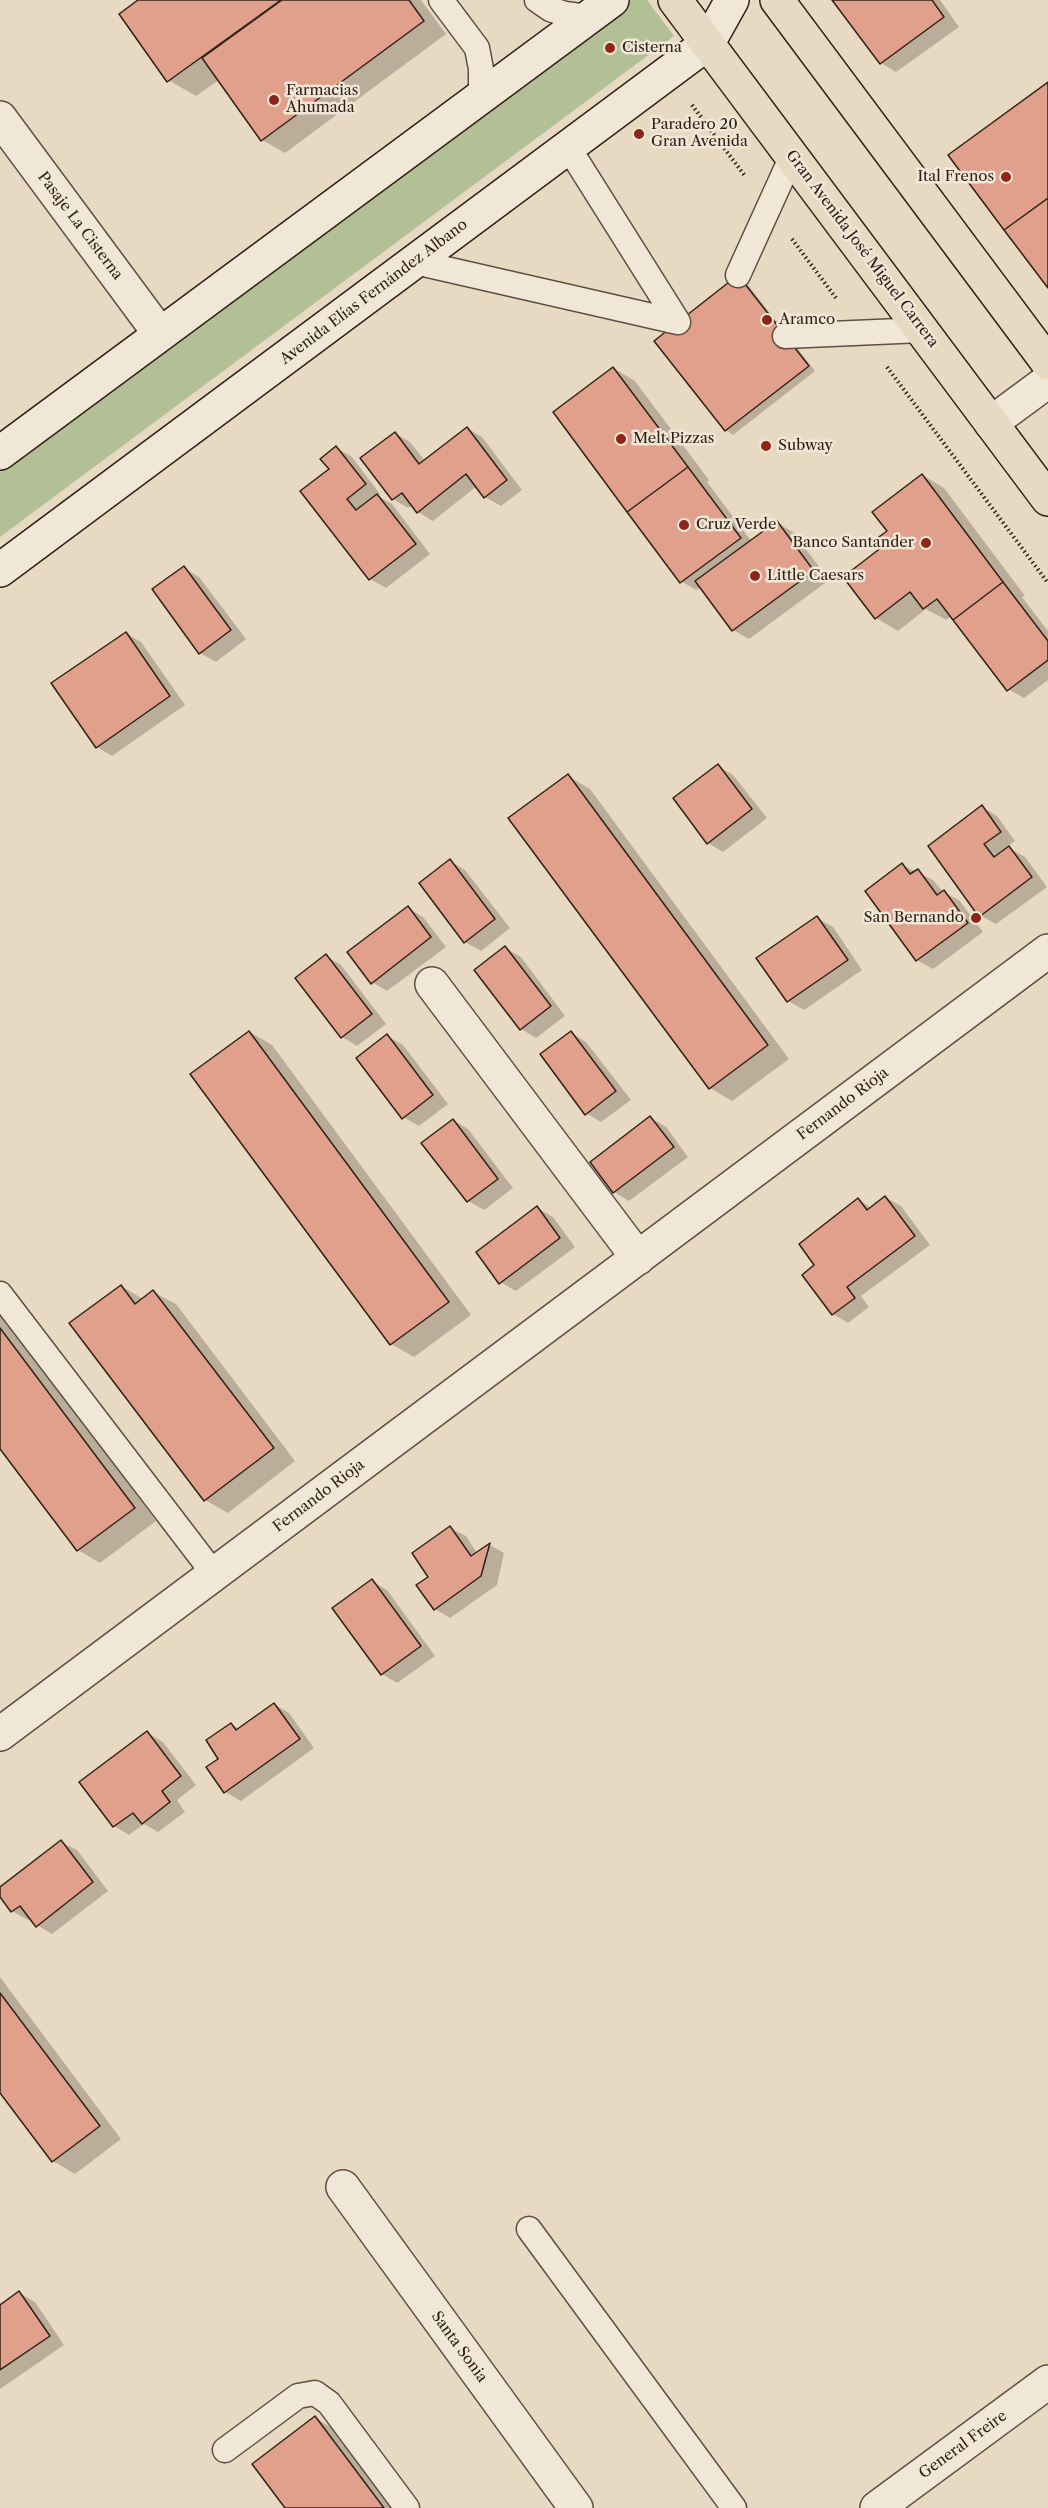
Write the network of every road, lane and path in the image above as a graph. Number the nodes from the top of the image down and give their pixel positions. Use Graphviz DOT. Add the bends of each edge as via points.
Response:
graph roads {
  1 [pos="441,0"];
  2 [pos="537,0"];
  3 [pos="675,0"];
  4 [pos="732,0"];
  5 [pos="777,0"];
  6 [pos="600,9"];
  7 [pos="708,43"];
  8 [pos="481,96"];
  9 [pos="0,118"];
  10 [pos="568,147"];
  11 [pos="792,156"];
  12 [pos="414,262"];
  13 [pos="738,275"];
  14 [pos="922,330"];
  15 [pos="160,334"];
  16 [pos="785,336"];
  17 [pos="1048,363"];
  18 [pos="1048,381"];
  19 [pos="992,423"];
  20 [pos="0,453"];
  21 [pos="1048,499"];
  22 [pos="0,570"];
  23 [pos="1048,951"];
  24 [pos="432,984"];
  25 [pos="638,1258"];
  26 [pos="0,1294"];
  27 [pos="214,1574"];
  28 [pos="0,1734"];
  29 [pos="343,2187"];
  30 [pos="529,2229"];
  31 [pos="1048,2382"];
  32 [pos="225,2450"];
  33 [pos="407,2508"];
  34 [pos="576,2508"];
  35 [pos="734,2508"];
  36 [pos="877,2508"];
  1 -- 8 [label="lane" via="477,48"];
  2 -- 6 [label="lane" via="565,14"];
  3 -- 7 [label="main road, Gran Avenida José Miguel Carrera"];
  4 -- 7 [label="street, Avenida Elías Fernández Albano"];
  5 -- 17 [label="main road"];
  6 -- 8 [label="street"];
  7 -- 10 [label="street, Avenida Elías Fernández Albano"];
  7 -- 11 [label="main road, Gran Avenida José Miguel Carrera"];
  8 -- 15 [label="street"];
  9 -- 15 [label="street, Pasaje La Cisterna"];
  10 -- 12 [label="street, Avenida Elías Fernández Albano"];
  10 -- 12 [label="lane" via="678,322"];
  11 -- 13 [label="lane"];
  11 -- 14 [label="main road, Gran Avenida José Miguel Carrera"];
  12 -- 22 [label="street, Avenida Elías Fernández Albano"];
  14 -- 16 [label="lane"];
  14 -- 19 [label="main road, Gran Avenida José Miguel Carrera"];
  15 -- 20 [label="street"];
  18 -- 19 [label="street"];
  19 -- 21 [label="main road, Gran Avenida José Miguel Carrera"];
  23 -- 25 [label="street, Fernando Rioja"];
  24 -- 25 [label="street"];
  25 -- 27 [label="street, Fernando Rioja"];
  26 -- 27 [label="lane"];
  27 -- 28 [label="street, Fernando Rioja"];
  29 -- 34 [label="street, Santa Sonia"];
  30 -- 35 [label="lane"];
  31 -- 36 [label="street, General Freire"];
  32 -- 33 [label="lane" via="297,2396 315,2393 329,2403"];
}
